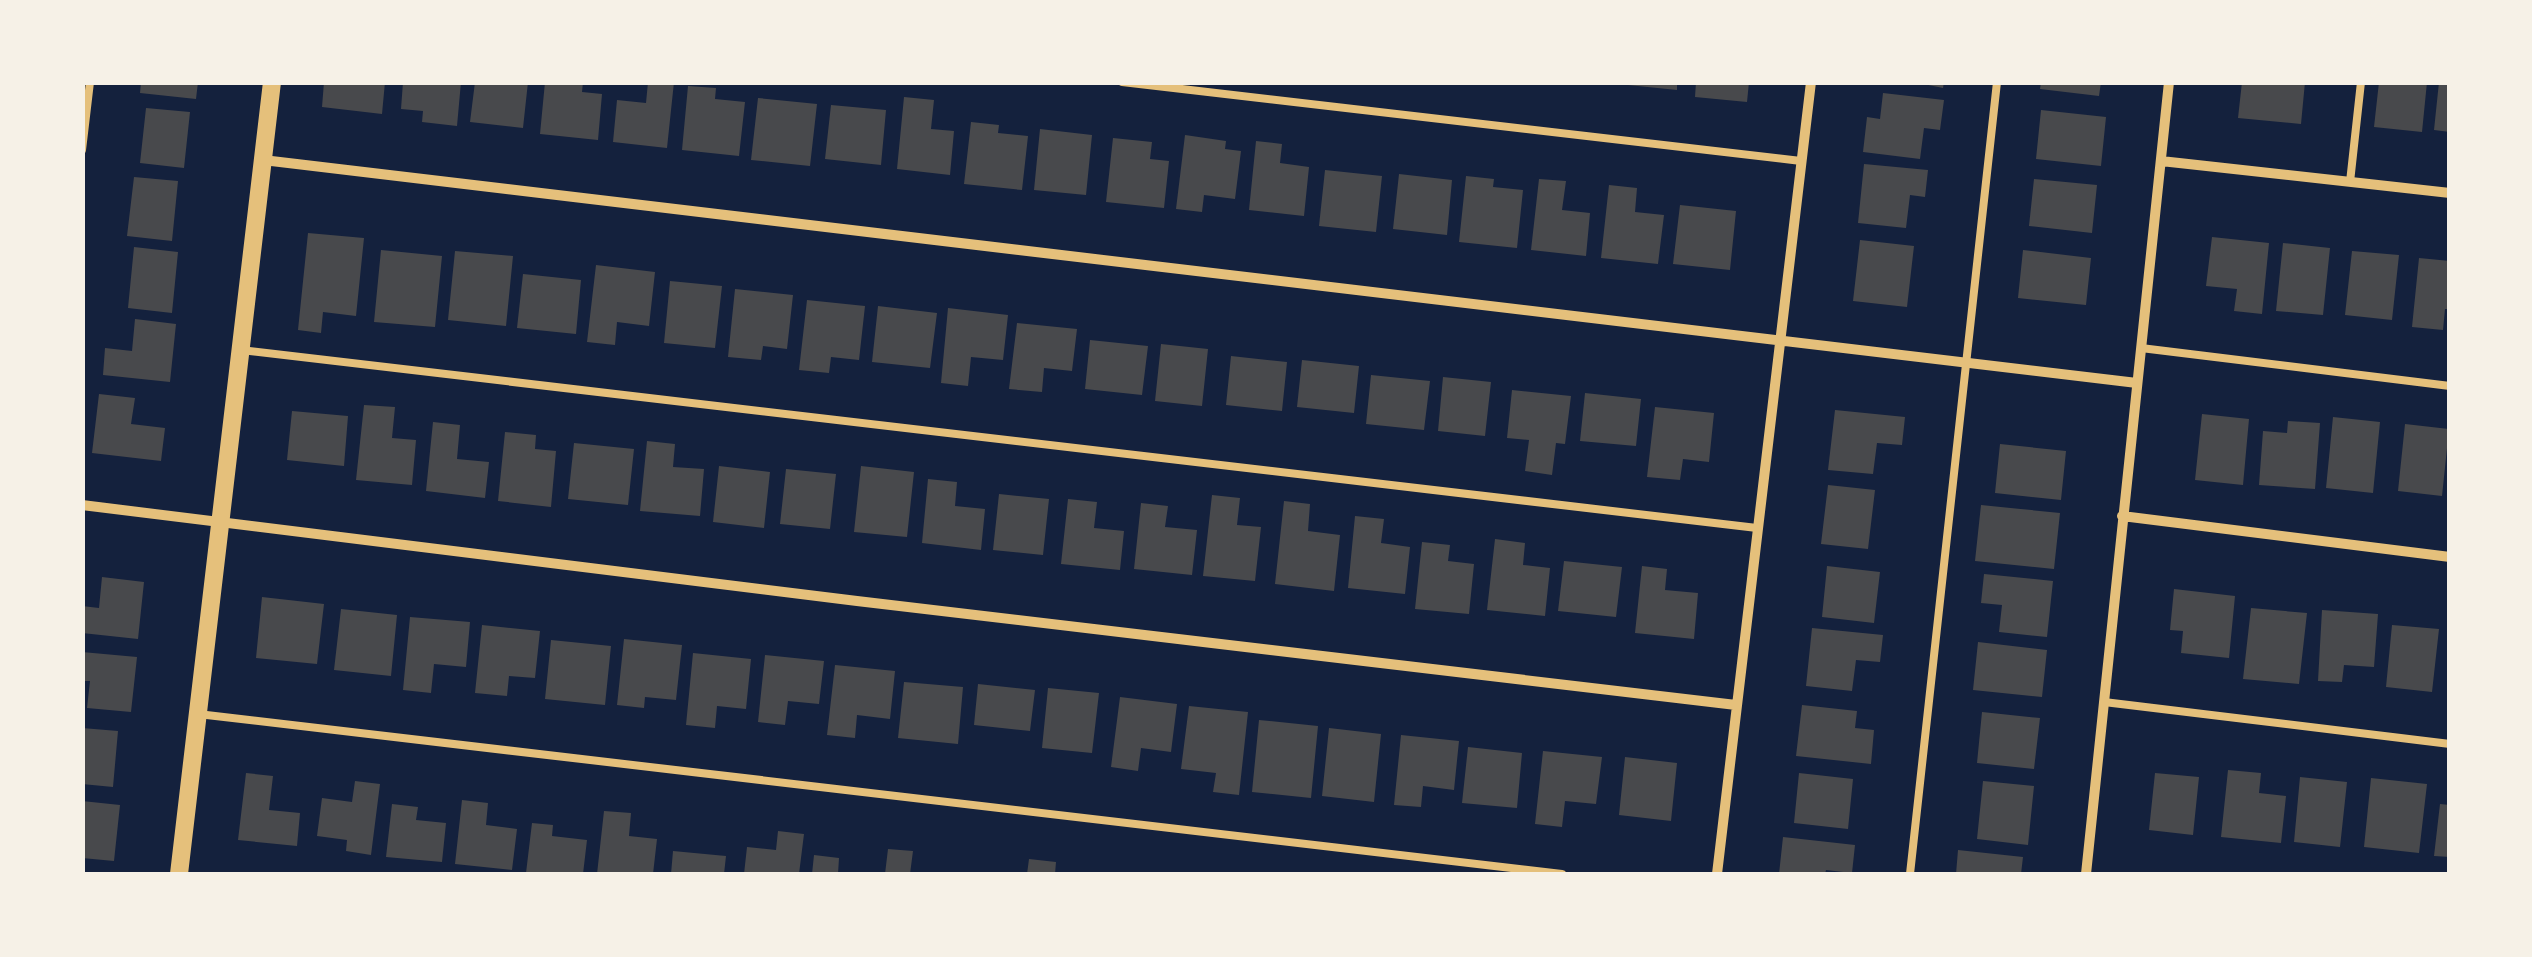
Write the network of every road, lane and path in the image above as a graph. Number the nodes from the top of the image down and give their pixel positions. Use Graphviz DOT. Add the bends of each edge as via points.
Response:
graph roads {
  1 [pos="90,82"];
  2 [pos="272,82"];
  3 [pos="1122,82"];
  4 [pos="1811,82"];
  5 [pos="1997,82"];
  6 [pos="2169,82"];
  7 [pos="2361,82"];
  8 [pos="82,150"];
  9 [pos="263,160"];
  10 [pos="1801,161"];
  11 [pos="2161,161"];
  12 [pos="2350,182"];
  13 [pos="2450,193"];
  14 [pos="1779,340"];
  15 [pos="2141,348"];
  16 [pos="241,350"];
  17 [pos="1967,362"];
  18 [pos="2138,383"];
  19 [pos="2450,386"];
  20 [pos="82,505"];
  21 [pos="2122,516"];
  22 [pos="221,522"];
  23 [pos="1757,528"];
  24 [pos="2450,557"];
  25 [pos="2104,702"];
  26 [pos="1736,705"];
  27 [pos="198,714"];
  28 [pos="2450,744"];
  29 [pos="179,874"];
  30 [pos="1562,874"];
  31 [pos="1717,874"];
  32 [pos="1910,874"];
  33 [pos="2086,874"];
  1 -- 8 [label="lane"];
  2 -- 9 [label="street"];
  3 -- 10 [label="lane"];
  4 -- 10 [label="street"];
  5 -- 17 [label="lane"];
  6 -- 11 [label="street"];
  7 -- 12 [label="lane"];
  9 -- 14 [label="street"];
  9 -- 16 [label="street"];
  10 -- 14 [label="street"];
  11 -- 12 [label="street"];
  11 -- 15 [label="street"];
  12 -- 13 [label="street"];
  14 -- 17 [label="street"];
  14 -- 23 [label="street"];
  15 -- 18 [label="street"];
  15 -- 19 [label="lane"];
  16 -- 22 [label="street"];
  16 -- 23 [label="lane"];
  17 -- 18 [label="street"];
  17 -- 32 [label="lane"];
  18 -- 21 [label="street"];
  20 -- 22 [label="street"];
  21 -- 24 [label="street"];
  21 -- 25 [label="street"];
  22 -- 26 [label="street"];
  22 -- 27 [label="street"];
  23 -- 26 [label="street"];
  25 -- 28 [label="lane"];
  25 -- 33 [label="street"];
  26 -- 31 [label="street"];
  27 -- 29 [label="street"];
  27 -- 30 [label="lane"];
}
